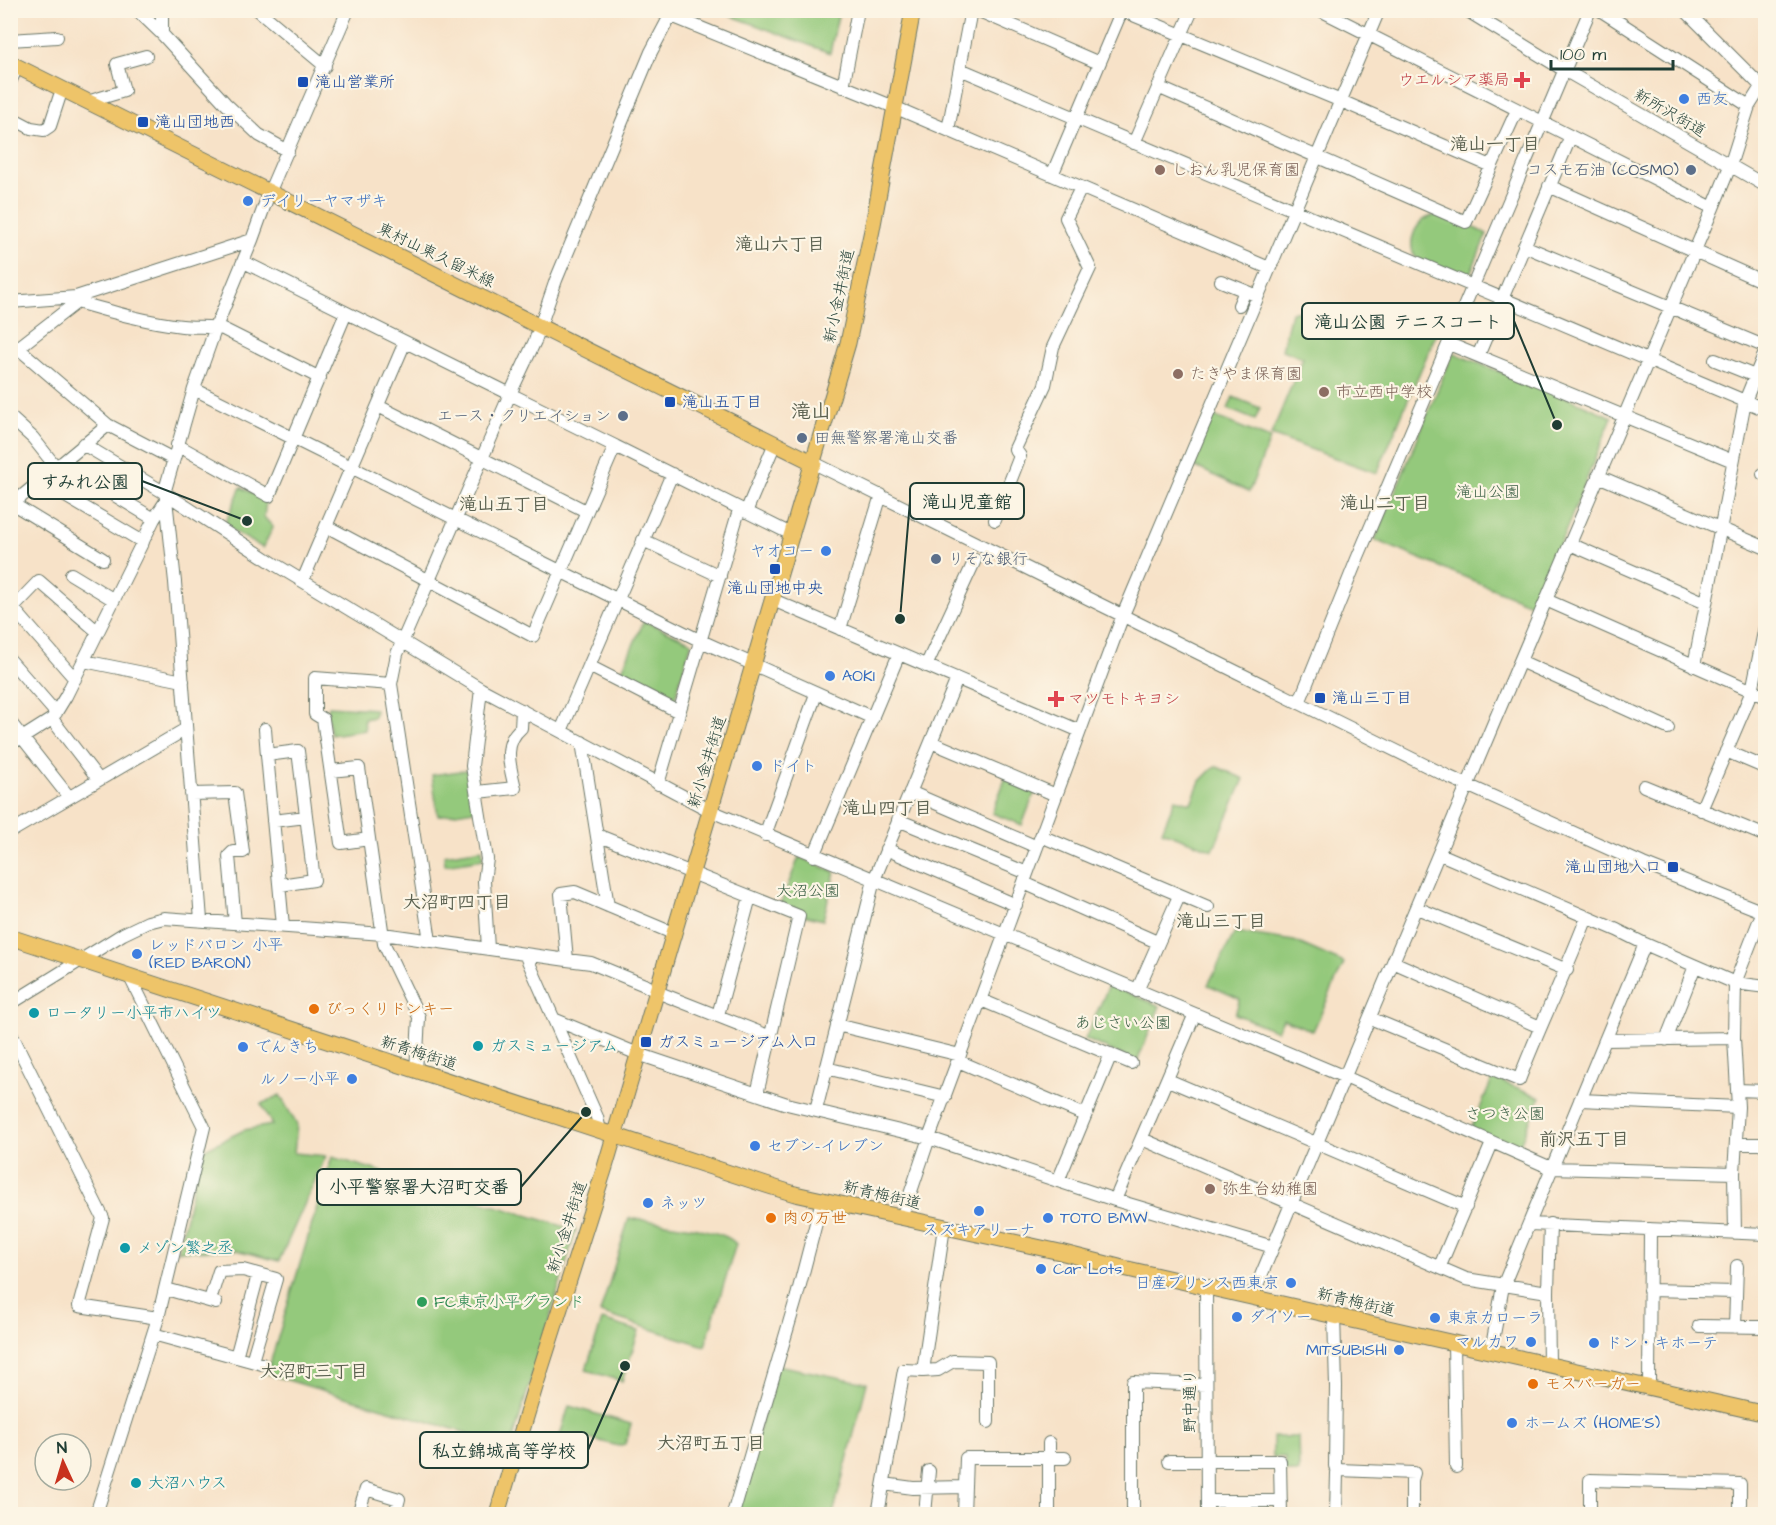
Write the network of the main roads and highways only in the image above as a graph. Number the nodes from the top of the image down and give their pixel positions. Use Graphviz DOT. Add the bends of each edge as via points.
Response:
graph roads {
  1 [pos="913,10"];
  2 [pos="14,65"];
  3 [pos="814,463"];
  4 [pos="10,937"];
  5 [pos="607,1133"];
  6 [pos="1766,1414"];
  7 [pos="497,1515"];
  1 -- 3 [label="main road, 新小金井街道" via="848,343"];
  2 -- 3 [label="main road, 東村山東久留米線"];
  3 -- 5 [label="main road, 新小金井街道" via="638,1054"];
  4 -- 5 [label="main road, 新青梅街道"];
  5 -- 6 [label="main road, 新青梅街道" via="822,1200"];
  5 -- 7 [label="main road, 新小金井街道"];
}
